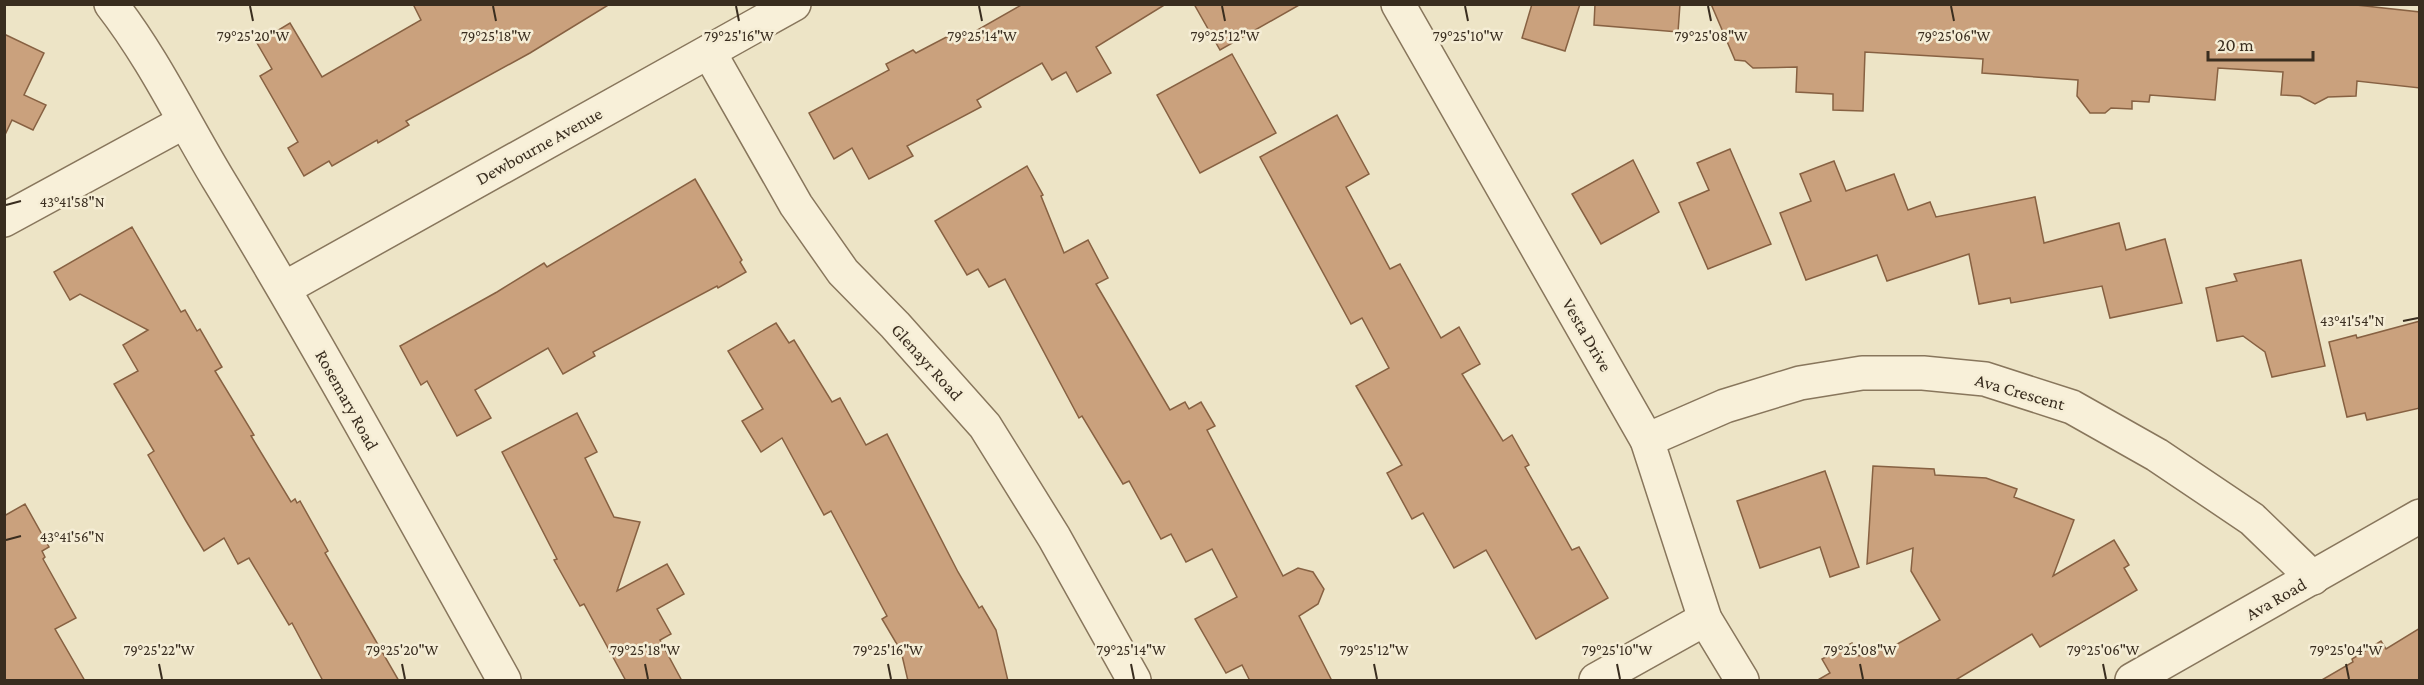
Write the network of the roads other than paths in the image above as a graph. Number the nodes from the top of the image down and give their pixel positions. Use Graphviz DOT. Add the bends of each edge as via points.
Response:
graph roads {
  1 [pos="111,4"];
  2 [pos="794,4"];
  3 [pos="1398,4"];
  4 [pos="709,52"];
  5 [pos="184,122"];
  6 [pos="4,220"];
  7 [pos="285,288"];
  8 [pos="1647,440"];
  9 [pos="2420,516"];
  10 [pos="2313,578"];
  11 [pos="1705,619"];
  12 [pos="504,681"];
  13 [pos="1134,681"];
  14 [pos="1596,681"];
  15 [pos="1742,681"];
  16 [pos="2132,681"];
  1 -- 5 [label="street, Rosemary Road" via="135,37"];
  2 -- 4 [label="street, Dewbourne Avenue"];
  3 -- 8 [label="street, Vesta Drive"];
  4 -- 7 [label="street, Dewbourne Avenue"];
  4 -- 13 [label="street, Glenayr Road" via="796,205 843,272 985,426 1054,537"];
  5 -- 6 [label="street"];
  5 -- 7 [label="street, Rosemary Road"];
  7 -- 12 [label="street, Rosemary Road"];
  8 -- 10 [label="street, Ava Crescent" via="1725,406 1800,383 1862,373 1985,379 2072,407 2157,455 2252,519"];
  8 -- 11 [label="street, Vesta Drive"];
  9 -- 10 [label="street, Ava Road"];
  10 -- 16 [label="street, Ava Road"];
  11 -- 14 [label="street"];
  11 -- 15 [label="street, Vesta Drive"];
}
